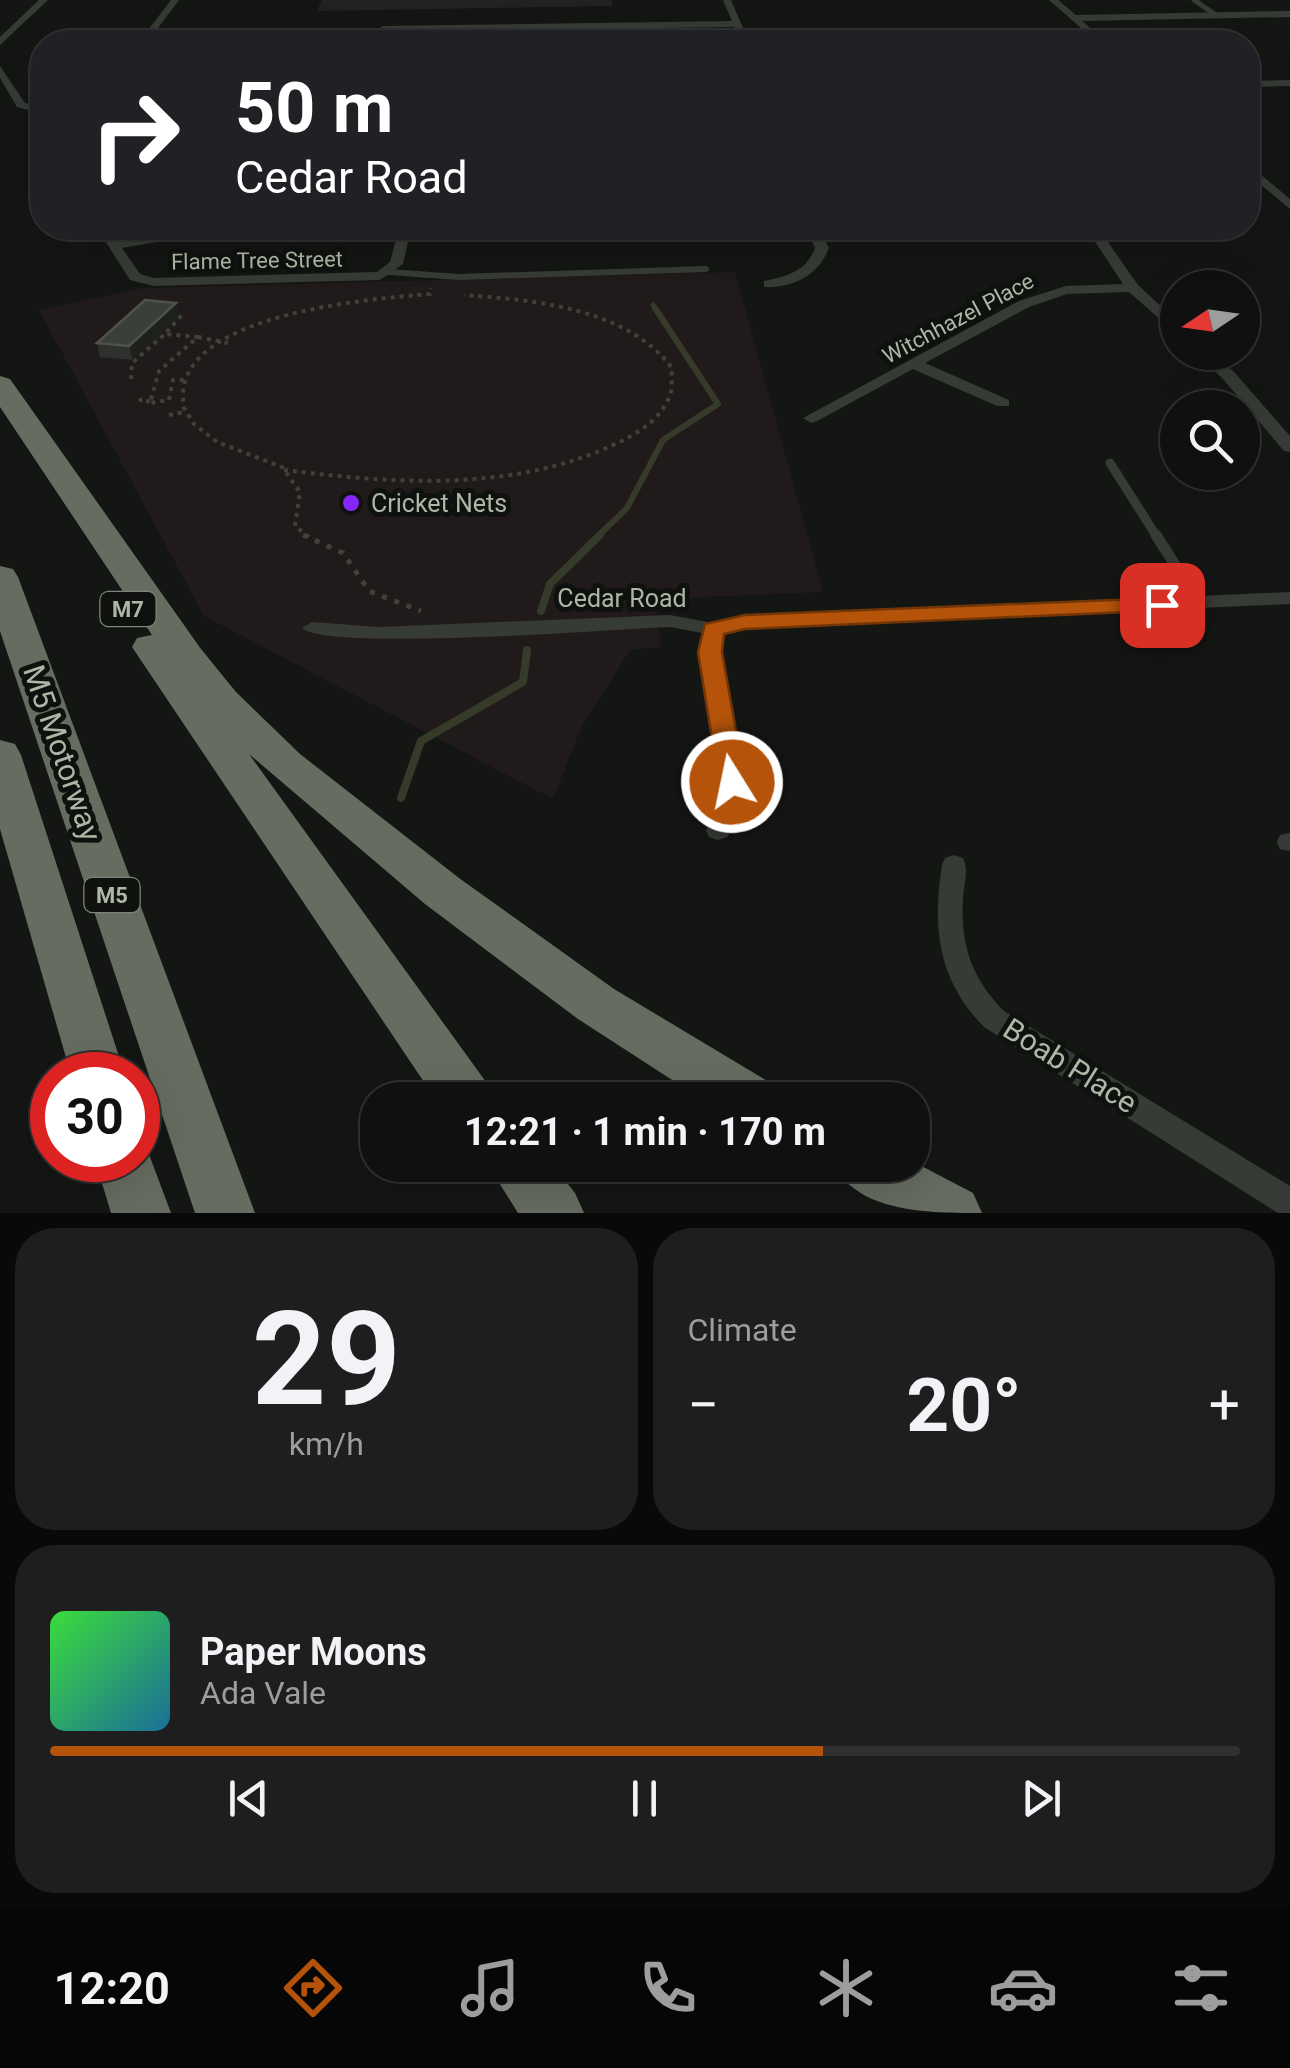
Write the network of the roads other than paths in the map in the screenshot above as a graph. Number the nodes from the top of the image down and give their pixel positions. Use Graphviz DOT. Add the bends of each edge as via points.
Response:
graph roads {
  1 [pos="44,0"];
  2 [pos="175,0"];
  3 [pos="728,0"];
  4 [pos="1053,0"];
  5 [pos="1194,0"];
  6 [pos="28,14"];
  7 [pos="1290,14"];
  8 [pos="12,15"];
  9 [pos="1216,15"];
  10 [pos="1074,18"];
  11 [pos="737,24"];
  12 [pos="580,26"];
  13 [pos="383,29"];
  14 [pos="151,30"];
  15 [pos="391,30"];
  16 [pos="513,30"];
  17 [pos="581,30"];
  18 [pos="740,30"];
  19 [pos="1088,30"];
  20 [pos="0,42"];
  21 [pos="0,69"];
  22 [pos="1290,83"];
  23 [pos="1260,84"];
  24 [pos="30,107"];
  25 [pos="1260,179"];
  26 [pos="1290,205"];
  27 [pos="112,240"];
  28 [pos="139,240"];
  29 [pos="402,240"];
  30 [pos="818,240"];
  31 [pos="1100,240"];
  32 [pos="114,244"];
  33 [pos="706,269"];
  34 [pos="389,272"];
  35 [pos="769,284"];
  36 [pos="1133,288"];
  37 [pos="1160,314"];
  38 [pos="916,365"];
  39 [pos="1223,370"];
  40 [pos="0,385"];
  41 [pos="0,393"];
  42 [pos="1003,403"];
  43 [pos="812,418"];
  44 [pos="1290,447"];
  45 [pos="1110,463"];
  46 [pos="0,576"];
  47 [pos="1290,598"];
  48 [pos="1200,604"];
  49 [pos="312,628"];
  50 [pos="713,630"];
  51 [pos="0,755"];
  52 [pos="718,831"];
  53 [pos="954,865"];
  54 [pos="46,905"];
  55 [pos="79,1052"];
  56 [pos="91,1052"];
  57 [pos="453,1082"];
  58 [pos="721,1082"];
  59 [pos="107,1182"];
  60 [pos="131,1182"];
  61 [pos="530,1182"];
  62 [pos="895,1182"];
  63 [pos="1290,1203"];
  64 [pos="114,1213"];
  65 [pos="140,1213"];
  66 [pos="224,1213"];
  67 [pos="554,1213"];
  68 [pos="952,1213"];
  1 -- 6 [label="street"];
  2 -- 14 [label="street"];
  3 -- 11 [label="street"];
  4 -- 10 [label="street"];
  5 -- 9 [label="lane"];
  6 -- 8 [label="street"];
  6 -- 20 [label="street"];
  7 -- 9 [label="street"];
  9 -- 10 [label="street"];
  10 -- 19 [label="street"];
  11 -- 12 [label="street"];
  11 -- 18 [label="street"];
  12 -- 16 [label="street"];
  12 -- 17 [label="street"];
  13 -- 15 [label="street"];
  21 -- 24 [label="street" via="21,105"];
  22 -- 23 [label="street"];
  25 -- 26 [label="street"];
  27 -- 32 [label="street, Flame Tree Street"];
  28 -- 32 [label="street"];
  29 -- 34 [label="street"];
  30 -- 35 [label="street" via="817,264 798,279"];
  31 -- 36 [label="street"];
  32 -- 34 [label="street, Flame Tree Street" via="135,276 154,282"];
  33 -- 34 [label="lane" via="458,278"];
  36 -- 37 [label="street"];
  36 -- 38 [label="street, Witchhazel Place" via="1066,290 1024,304"];
  38 -- 42 [label="street"];
  38 -- 43 [label="street, Witchhazel Place"];
  39 -- 44 [label="street"];
  40 -- 58 [label="highway" via="186,658 285,766 596,1004"];
  41 -- 57 [label="highway, M7" via="163,668"];
  45 -- 48 [label="lane"];
  46 -- 66 [label="highway, M5 Motorway / M5"];
  47 -- 48 [label="street, Cedar Road"];
  48 -- 50 [label="street, Cedar Road" via="745,622"];
  49 -- 50 [label="street, Cedar Road" via="379,633 670,621"];
  50 -- 52 [label="street" via="710,652 732,782"];
  51 -- 54 [label="highway, M5"];
  53 -- 63 [label="street, Boab Place" via="946,912 958,974 973,1000"];
  54 -- 55 [label="highway, M5"];
  54 -- 56 [label="highway, M5"];
  59 -- 64 [label="highway"];
  60 -- 65 [label="highway"];
  61 -- 67 [label="highway"];
  62 -- 68 [label="highway"];
}
